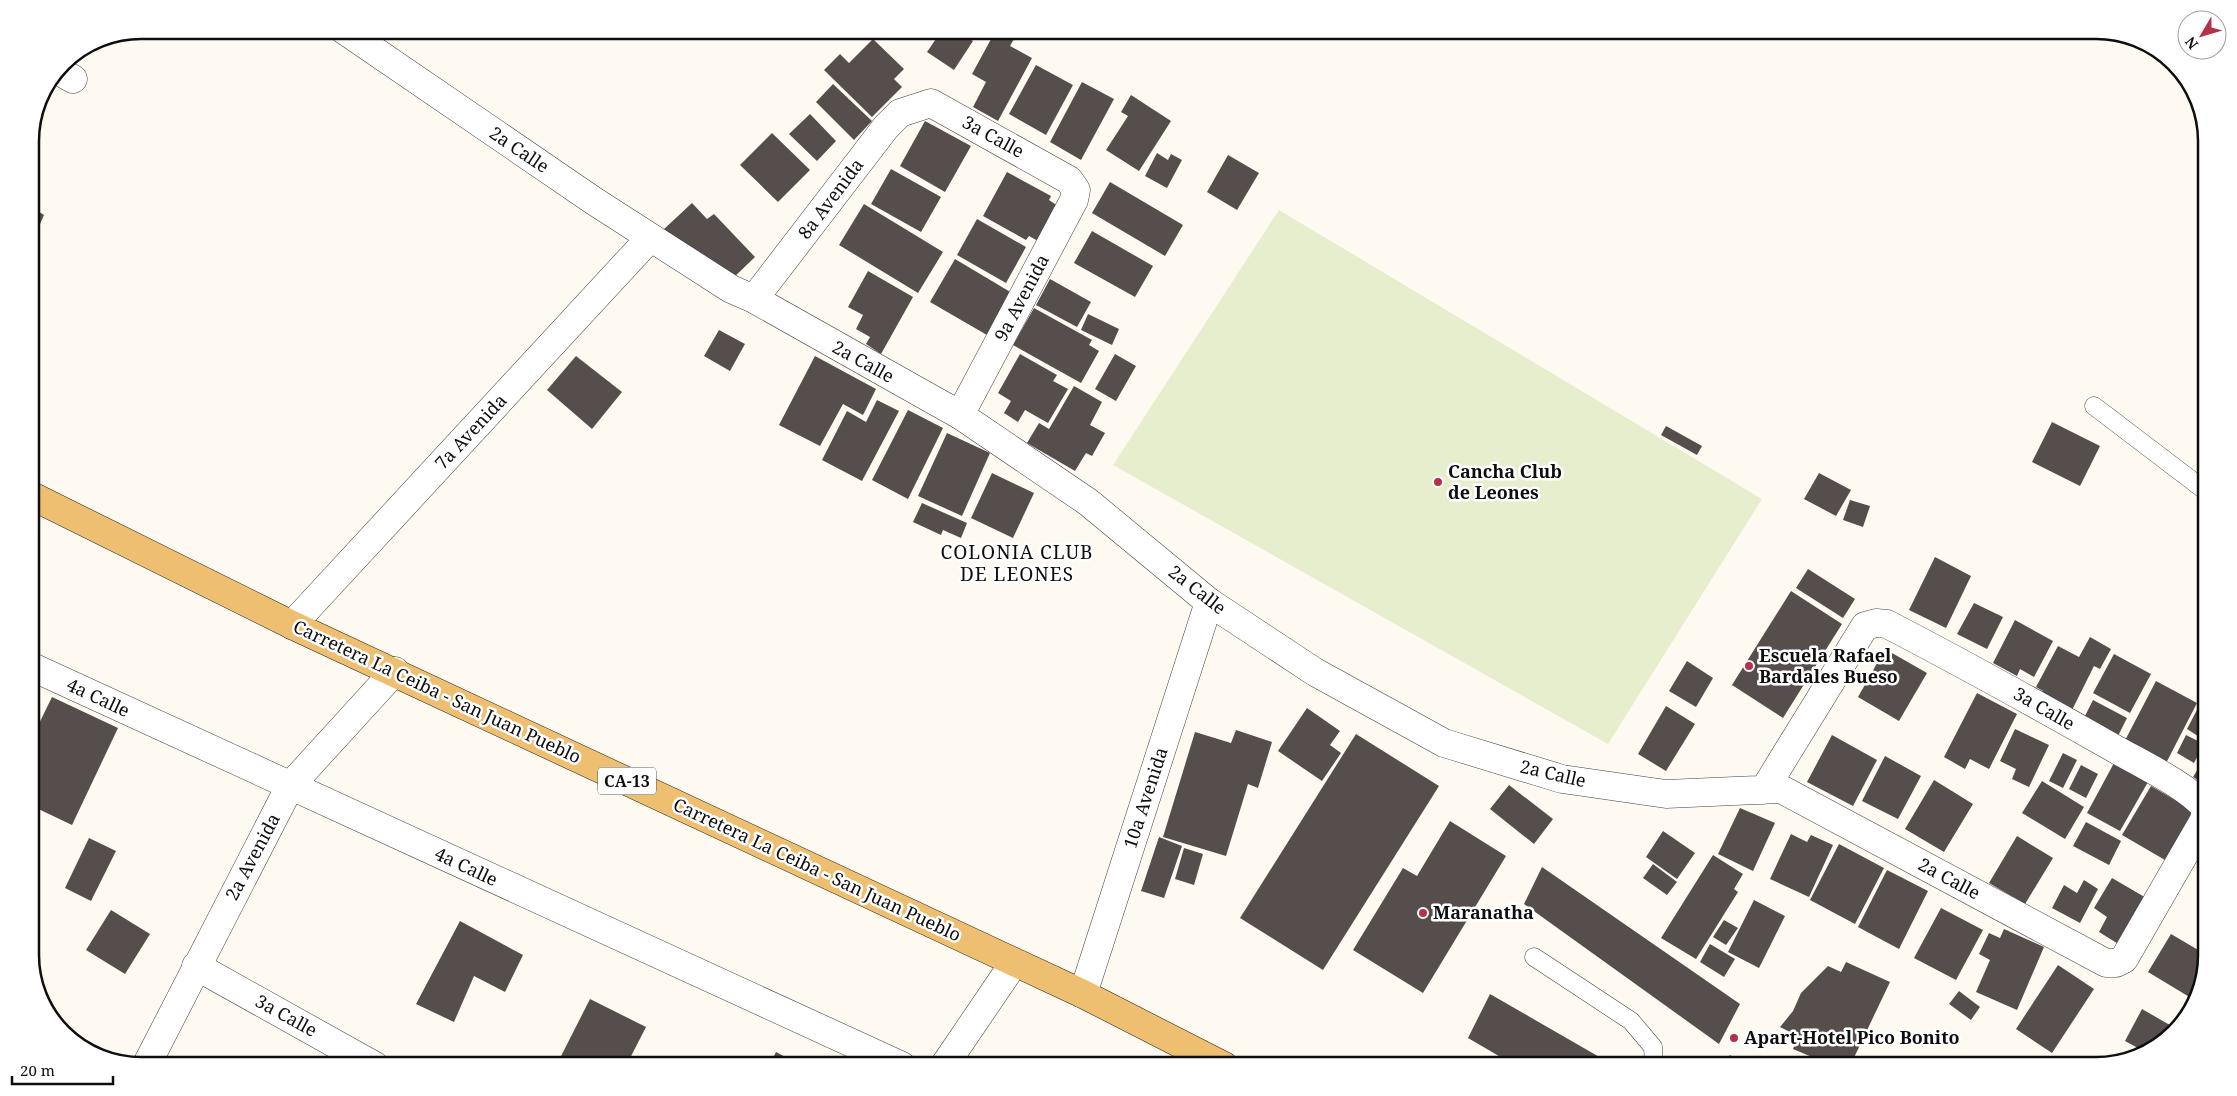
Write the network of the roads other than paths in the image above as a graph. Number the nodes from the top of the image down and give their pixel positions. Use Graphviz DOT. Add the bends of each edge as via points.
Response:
graph roads {
  1 [pos="357,39"];
  2 [pos="915,106"];
  3 [pos="1069,180"];
  4 [pos="650,238"];
  5 [pos="754,299"];
  6 [pos="2094,406"];
  7 [pos="960,415"];
  8 [pos="2198,485"];
  9 [pos="39,499"];
  10 [pos="1209,602"];
  11 [pos="292,625"];
  12 [pos="39,670"];
  13 [pos="395,671"];
  14 [pos="290,786"];
  15 [pos="1764,790"];
  16 [pos="2198,799"];
  17 [pos="2198,830"];
  18 [pos="1534,957"];
  19 [pos="2124,959"];
  20 [pos="1014,963"];
  21 [pos="196,966"];
  22 [pos="1083,994"];
  23 [pos="150,1057"];
  24 [pos="359,1057"];
  25 [pos="882,1057"];
  26 [pos="950,1057"];
  27 [pos="1206,1057"];
  28 [pos="1654,1057"];
  1 -- 4 [label="street, 2a Calle"];
  2 -- 3 [label="street, 3a Calle" via="931,103"];
  2 -- 5 [label="street, 8a Avenida" via="900,113 886,127"];
  3 -- 7 [label="street, 9a Avenida" via="1076,190 1074,200"];
  4 -- 5 [label="street, 2a Calle" via="731,290"];
  4 -- 11 [label="street, 7a Avenida"];
  5 -- 7 [label="street, 2a Calle"];
  6 -- 8 [label="lane"];
  7 -- 10 [label="street, 2a Calle" via="1088,502"];
  9 -- 11 [label="main road, Carretera La Ceiba - San Juan Pueblo / CA-13"];
  10 -- 15 [label="street, 2a Calle" via="1315,672 1444,743 1562,779 1666,794"];
  10 -- 22 [label="street, 10a Avenida"];
  11 -- 13 [label="main road, Carretera La Ceiba - San Juan Pueblo / CA-13"];
  12 -- 14 [label="street, 4a Calle"];
  13 -- 14 [label="street, 2a Avenida"];
  13 -- 20 [label="main road, Carretera La Ceiba - San Juan Pueblo / CA-13"];
  14 -- 21 [label="street, 2a Avenida"];
  14 -- 25 [label="street, 4a Calle"];
  15 -- 16 [label="street, 3a Calle" via="1865,626 1876,623 1886,624 1985,675"];
  15 -- 19 [label="street, 2a Calle" via="1781,789 2106,963"];
  17 -- 19 [label="street, 3a Calle"];
  18 -- 28 [label="lane" via="1631,1021 1653,1048"];
  20 -- 22 [label="main road, Carretera La Ceiba - San Juan Pueblo / CA-13"];
  20 -- 26 [label="street"];
  21 -- 23 [label="street, 2a Avenida"];
  21 -- 24 [label="street, 3a Calle"];
  22 -- 27 [label="main road, Carretera La Ceiba - San Juan Pueblo / CA-13"];
}
